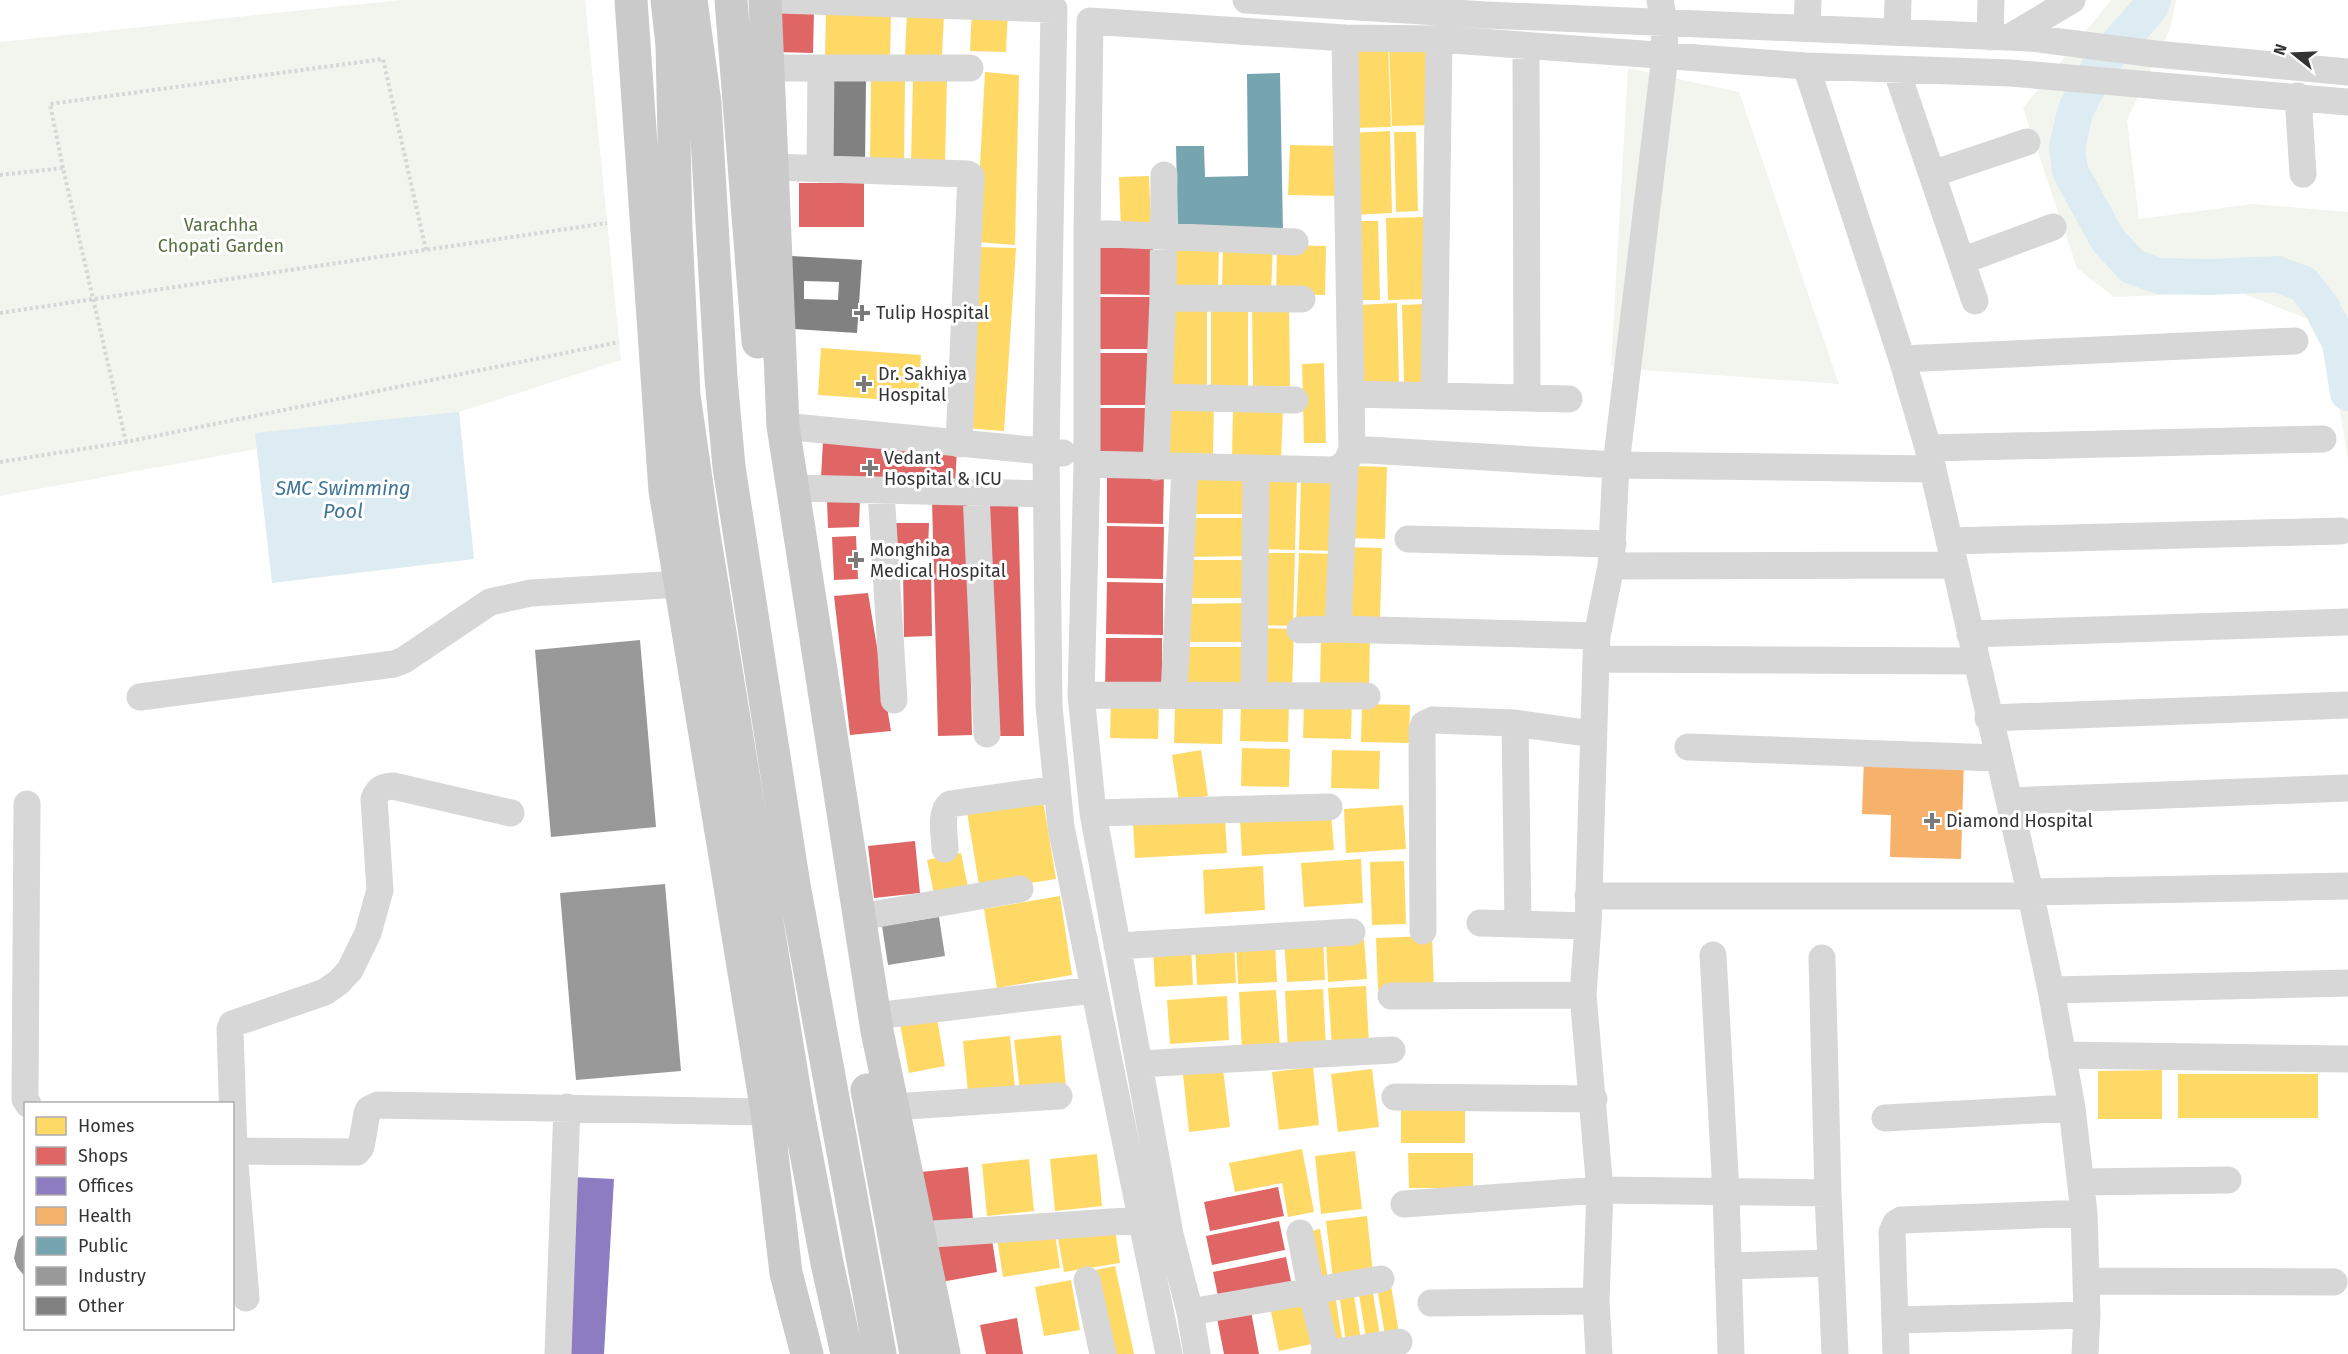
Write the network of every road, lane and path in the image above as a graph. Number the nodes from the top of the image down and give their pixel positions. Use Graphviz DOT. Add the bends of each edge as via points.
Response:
graph roads {
  1 [pos="631,0"];
  2 [pos="667,0"];
  3 [pos="692,0"];
  4 [pos="711,0"];
  5 [pos="731,0"];
  6 [pos="741,0"];
  7 [pos="765,0"];
  8 [pos="779,0"];
  9 [pos="1246,0"];
  10 [pos="1808,0"];
  11 [pos="1898,0"];
  12 [pos="1991,0"];
  13 [pos="2072,0"];
  14 [pos="1276,1"];
  15 [pos="1053,4"];
  16 [pos="1382,5"];
  17 [pos="1486,8"];
  18 [pos="1586,9"];
  19 [pos="1096,10"];
  20 [pos="1662,11"];
  21 [pos="1807,28"];
  22 [pos="1898,32"];
  23 [pos="2010,37"];
  24 [pos="1345,38"];
  25 [pos="1439,39"];
  26 [pos="1526,46"];
  27 [pos="1665,56"];
  28 [pos="1806,66"];
  29 [pos="768,68"];
  30 [pos="970,68"];
  31 [pos="821,69"];
  32 [pos="1896,69"];
  33 [pos="2348,72"];
  34 [pos="2298,96"];
  35 [pos="2348,102"];
  36 [pos="2027,142"];
  37 [pos="772,167"];
  38 [pos="63,168"];
  39 [pos="820,170"];
  40 [pos="1932,174"];
  41 [pos="2303,174"];
  42 [pos="0,175"];
  43 [pos="1164,175"];
  44 [pos="607,223"];
  45 [pos="2053,227"];
  46 [pos="1087,233"];
  47 [pos="1164,238"];
  48 [pos="1294,242"];
  49 [pos="426,250"];
  50 [pos="1962,261"];
  51 [pos="1163,298"];
  52 [pos="1302,299"];
  53 [pos="1975,301"];
  54 [pos="0,313"];
  55 [pos="2295,341"];
  56 [pos="619,342"];
  57 [pos="1902,359"];
  58 [pos="1351,394"];
  59 [pos="1434,396"];
  60 [pos="1159,397"];
  61 [pos="1527,398"];
  62 [pos="1569,399"];
  63 [pos="1295,400"];
  64 [pos="783,426"];
  65 [pos="2323,439"];
  66 [pos="126,442"];
  67 [pos="959,444"];
  68 [pos="1046,452"];
  69 [pos="1348,457"];
  70 [pos="1086,459"];
  71 [pos="1931,459"];
  72 [pos="0,462"];
  73 [pos="1616,465"];
  74 [pos="1156,467"];
  75 [pos="1185,468"];
  76 [pos="1256,469"];
  77 [pos="793,489"];
  78 [pos="881,491"];
  79 [pos="976,492"];
  80 [pos="1046,494"];
  81 [pos="2341,531"];
  82 [pos="1408,539"];
  83 [pos="1952,553"];
  84 [pos="1612,555"];
  85 [pos="680,584"];
  86 [pos="2348,622"];
  87 [pos="1338,629"];
  88 [pos="1300,630"];
  89 [pos="1970,634"];
  90 [pos="1597,648"];
  91 [pos="1976,661"];
  92 [pos="1081,695"];
  93 [pos="1174,695"];
  94 [pos="1254,696"];
  95 [pos="1368,696"];
  96 [pos="140,697"];
  97 [pos="894,700"];
  98 [pos="2348,705"];
  99 [pos="1989,718"];
  100 [pos="1515,723"];
  101 [pos="987,734"];
  102 [pos="1593,734"];
  103 [pos="1688,747"];
  104 [pos="1997,758"];
  105 [pos="2348,788"];
  106 [pos="1057,789"];
  107 [pos="2008,801"];
  108 [pos="27,804"];
  109 [pos="1329,807"];
  110 [pos="511,813"];
  111 [pos="1093,813"];
  112 [pos="945,849"];
  113 [pos="2348,886"];
  114 [pos="1020,889"];
  115 [pos="2030,894"];
  116 [pos="1588,896"];
  117 [pos="860,917"];
  118 [pos="1480,923"];
  119 [pos="1518,924"];
  120 [pos="1588,926"];
  121 [pos="1423,931"];
  122 [pos="1352,932"];
  123 [pos="1118,946"];
  124 [pos="1713,955"];
  125 [pos="1822,958"];
  126 [pos="2348,983"];
  127 [pos="1093,990"];
  128 [pos="2051,990"];
  129 [pos="1582,995"];
  130 [pos="1391,996"];
  131 [pos="875,1016"];
  132 [pos="1392,1050"];
  133 [pos="2062,1055"];
  134 [pos="2348,1059"];
  135 [pos="1139,1064"];
  136 [pos="1059,1096"];
  137 [pos="1395,1098"];
  138 [pos="1593,1099"];
  139 [pos="27,1102"];
  140 [pos="232,1102"];
  141 [pos="567,1107"];
  142 [pos="892,1107"];
  143 [pos="2072,1108"];
  144 [pos="766,1112"];
  145 [pos="1885,1118"];
  146 [pos="234,1151"];
  147 [pos="234,1162"];
  148 [pos="2228,1180"];
  149 [pos="2080,1182"];
  150 [pos="1600,1190"];
  151 [pos="1726,1193"];
  152 [pos="1828,1193"];
  153 [pos="1404,1204"];
  154 [pos="2084,1213"];
  155 [pos="1141,1220"];
  156 [pos="1300,1233"];
  157 [pos="918,1235"];
  158 [pos="1831,1263"];
  159 [pos="1728,1266"];
  160 [pos="1380,1279"];
  161 [pos="1088,1280"];
  162 [pos="2086,1281"];
  163 [pos="2334,1282"];
  164 [pos="1311,1290"];
  165 [pos="246,1298"];
  166 [pos="1596,1301"];
  167 [pos="1431,1303"];
  168 [pos="1190,1312"];
  169 [pos="2087,1315"];
  170 [pos="1895,1320"];
  171 [pos="1399,1342"];
  172 [pos="558,1354"];
  173 [pos="807,1354"];
  174 [pos="847,1354"];
  175 [pos="880,1354"];
  176 [pos="897,1354"];
  177 [pos="916,1354"];
  178 [pos="944,1354"];
  179 [pos="1103,1354"];
  180 [pos="1169,1354"];
  181 [pos="1197,1354"];
  182 [pos="1326,1354"];
  183 [pos="1599,1354"];
  184 [pos="1731,1354"];
  185 [pos="1835,1354"];
  186 [pos="1896,1354"];
  187 [pos="2085,1354"];
  1 -- 85 [label="main road" via="665,490"];
  2 -- 174 [label="main road" via="672,45 684,395 797,1106"];
  3 -- 175 [label="main road" via="705,103 729,467 794,885"];
  4 -- 176 [label="main road" via="755,516"];
  5 -- 6 [label="street"];
  5 -- 177 [label="main road" via="764,451 872,1120"];
  7 -- 29 [label="main road"];
  8 -- 15 [label="street"];
  9 -- 14 [label="street"];
  10 -- 21 [label="street"];
  11 -- 22 [label="street"];
  12 -- 23 [label="street"];
  13 -- 23 [label="street"];
  14 -- 16 [label="street"];
  15 -- 19 [label="street" via="1064,21 1072,24 1081,25"];
  15 -- 68 [label="street"];
  16 -- 17 [label="street"];
  17 -- 18 [label="street"];
  18 -- 20 [label="street"];
  19 -- 24 [label="street"];
  19 -- 46 [label="street"];
  20 -- 21 [label="street"];
  20 -- 27 [label="street"];
  21 -- 22 [label="street"];
  22 -- 23 [label="street"];
  23 -- 33 [label="street"];
  24 -- 25 [label="street"];
  24 -- 58 [label="street"];
  25 -- 26 [label="street"];
  25 -- 59 [label="street"];
  26 -- 27 [label="street"];
  26 -- 61 [label="street"];
  27 -- 28 [label="street"];
  27 -- 73 [label="street"];
  28 -- 32 [label="street"];
  28 -- 57 [label="street"];
  29 -- 31 [label="street"];
  29 -- 37 [label="main road"];
  30 -- 31 [label="street"];
  31 -- 39 [label="street"];
  32 -- 34 [label="street" via="2010,73"];
  32 -- 40 [label="street"];
  34 -- 35 [label="street"];
  34 -- 41 [label="street"];
  36 -- 40 [label="street"];
  37 -- 39 [label="street"];
  37 -- 64 [label="main road"];
  38 -- 42 [label="path"];
  38 -- 49 [label="path" via="50,104 383,59"];
  38 -- 66 [label="path"];
  39 -- 67 [label="street" via="971,176"];
  40 -- 50 [label="street"];
  43 -- 47 [label="street"];
  44 -- 49 [label="path"];
  45 -- 50 [label="street"];
  46 -- 47 [label="street"];
  46 -- 70 [label="street"];
  47 -- 48 [label="street"];
  47 -- 51 [label="street"];
  49 -- 54 [label="path"];
  50 -- 53 [label="street"];
  51 -- 52 [label="street"];
  51 -- 60 [label="street"];
  55 -- 57 [label="street"];
  56 -- 66 [label="path"];
  57 -- 71 [label="street"];
  58 -- 59 [label="street"];
  58 -- 69 [label="street"];
  59 -- 61 [label="street"];
  60 -- 63 [label="street"];
  60 -- 74 [label="street"];
  61 -- 62 [label="street"];
  64 -- 67 [label="street"];
  64 -- 77 [label="main road"];
  65 -- 71 [label="street"];
  66 -- 72 [label="path"];
  67 -- 68 [label="street"];
  68 -- 70 [label="street"];
  68 -- 80 [label="street"];
  69 -- 73 [label="street"];
  69 -- 76 [label="street" via="1332,470"];
  69 -- 87 [label="street"];
  70 -- 74 [label="street"];
  70 -- 92 [label="street"];
  71 -- 73 [label="street"];
  71 -- 83 [label="street"];
  73 -- 84 [label="street"];
  74 -- 75 [label="street"];
  75 -- 76 [label="street"];
  75 -- 93 [label="street"];
  76 -- 94 [label="street"];
  77 -- 78 [label="street"];
  77 -- 117 [label="main road"];
  78 -- 79 [label="street"];
  78 -- 97 [label="street"];
  79 -- 80 [label="street"];
  79 -- 101 [label="street"];
  80 -- 106 [label="street" via="1049,706"];
  81 -- 83 [label="street"];
  82 -- 84 [label="street"];
  83 -- 84 [label="street"];
  83 -- 89 [label="street"];
  84 -- 90 [label="street"];
  85 -- 96 [label="street" via="508,597 472,613 400,663"];
  85 -- 144 [label="main road"];
  86 -- 89 [label="street"];
  87 -- 88 [label="street"];
  87 -- 90 [label="street"];
  89 -- 91 [label="street"];
  90 -- 91 [label="street"];
  90 -- 102 [label="street"];
  91 -- 99 [label="street"];
  92 -- 93 [label="street"];
  92 -- 111 [label="street"];
  93 -- 94 [label="street"];
  94 -- 95 [label="street"];
  98 -- 99 [label="street"];
  99 -- 104 [label="street"];
  100 -- 102 [label="street"];
  100 -- 119 [label="street"];
  100 -- 121 [label="street" via="1433,720 1424,724"];
  102 -- 116 [label="street"];
  103 -- 104 [label="street"];
  104 -- 107 [label="street"];
  105 -- 107 [label="street"];
  106 -- 112 [label="street" via="950,804 944,814"];
  106 -- 127 [label="street"];
  107 -- 115 [label="street"];
  108 -- 139 [label="street"];
  109 -- 111 [label="street"];
  110 -- 140 [label="street" via="393,786 378,791 374,799 380,891 369,933 350,970 326,992 230,1027"];
  111 -- 123 [label="street"];
  113 -- 115 [label="street"];
  114 -- 117 [label="street"];
  115 -- 116 [label="street"];
  115 -- 128 [label="street"];
  116 -- 120 [label="street"];
  117 -- 131 [label="main road"];
  118 -- 119 [label="street"];
  119 -- 120 [label="street"];
  120 -- 129 [label="street"];
  122 -- 123 [label="street"];
  123 -- 135 [label="street"];
  124 -- 151 [label="street"];
  125 -- 152 [label="street"];
  126 -- 128 [label="street"];
  127 -- 131 [label="street"];
  127 -- 155 [label="street"];
  128 -- 133 [label="street"];
  129 -- 130 [label="street"];
  129 -- 138 [label="street"];
  131 -- 142 [label="main road"];
  132 -- 135 [label="street"];
  133 -- 134 [label="street"];
  133 -- 143 [label="street"];
  135 -- 168 [label="street" via="1170,1234"];
  136 -- 142 [label="street"];
  137 -- 138 [label="street"];
  138 -- 150 [label="street"];
  141 -- 144 [label="street"];
  141 -- 146 [label="street" via="378,1105 367,1113 357,1152"];
  141 -- 172 [label="street"];
  142 -- 157 [label="main road"];
  143 -- 145 [label="street"];
  143 -- 149 [label="street"];
  144 -- 173 [label="main road" via="786,1273"];
  147 -- 165 [label="street"];
  148 -- 149 [label="street"];
  149 -- 154 [label="street"];
  150 -- 151 [label="street"];
  150 -- 153 [label="street"];
  150 -- 166 [label="street"];
  151 -- 152 [label="street"];
  151 -- 159 [label="street"];
  152 -- 158 [label="street"];
  154 -- 162 [label="street"];
  154 -- 170 [label="street" via="1901,1220 1892,1232"];
  155 -- 157 [label="street"];
  155 -- 180 [label="street"];
  156 -- 164 [label="street"];
  157 -- 178 [label="main road"];
  158 -- 159 [label="street"];
  158 -- 185 [label="street"];
  159 -- 184 [label="street"];
  160 -- 164 [label="street"];
  161 -- 179 [label="street"];
  162 -- 163 [label="street"];
  162 -- 169 [label="street"];
  164 -- 168 [label="street"];
  164 -- 182 [label="street"];
  166 -- 167 [label="street"];
  166 -- 183 [label="street"];
  168 -- 181 [label="street"];
  169 -- 170 [label="street"];
  169 -- 187 [label="street"];
  170 -- 186 [label="street"];
  171 -- 182 [label="street"];
}
